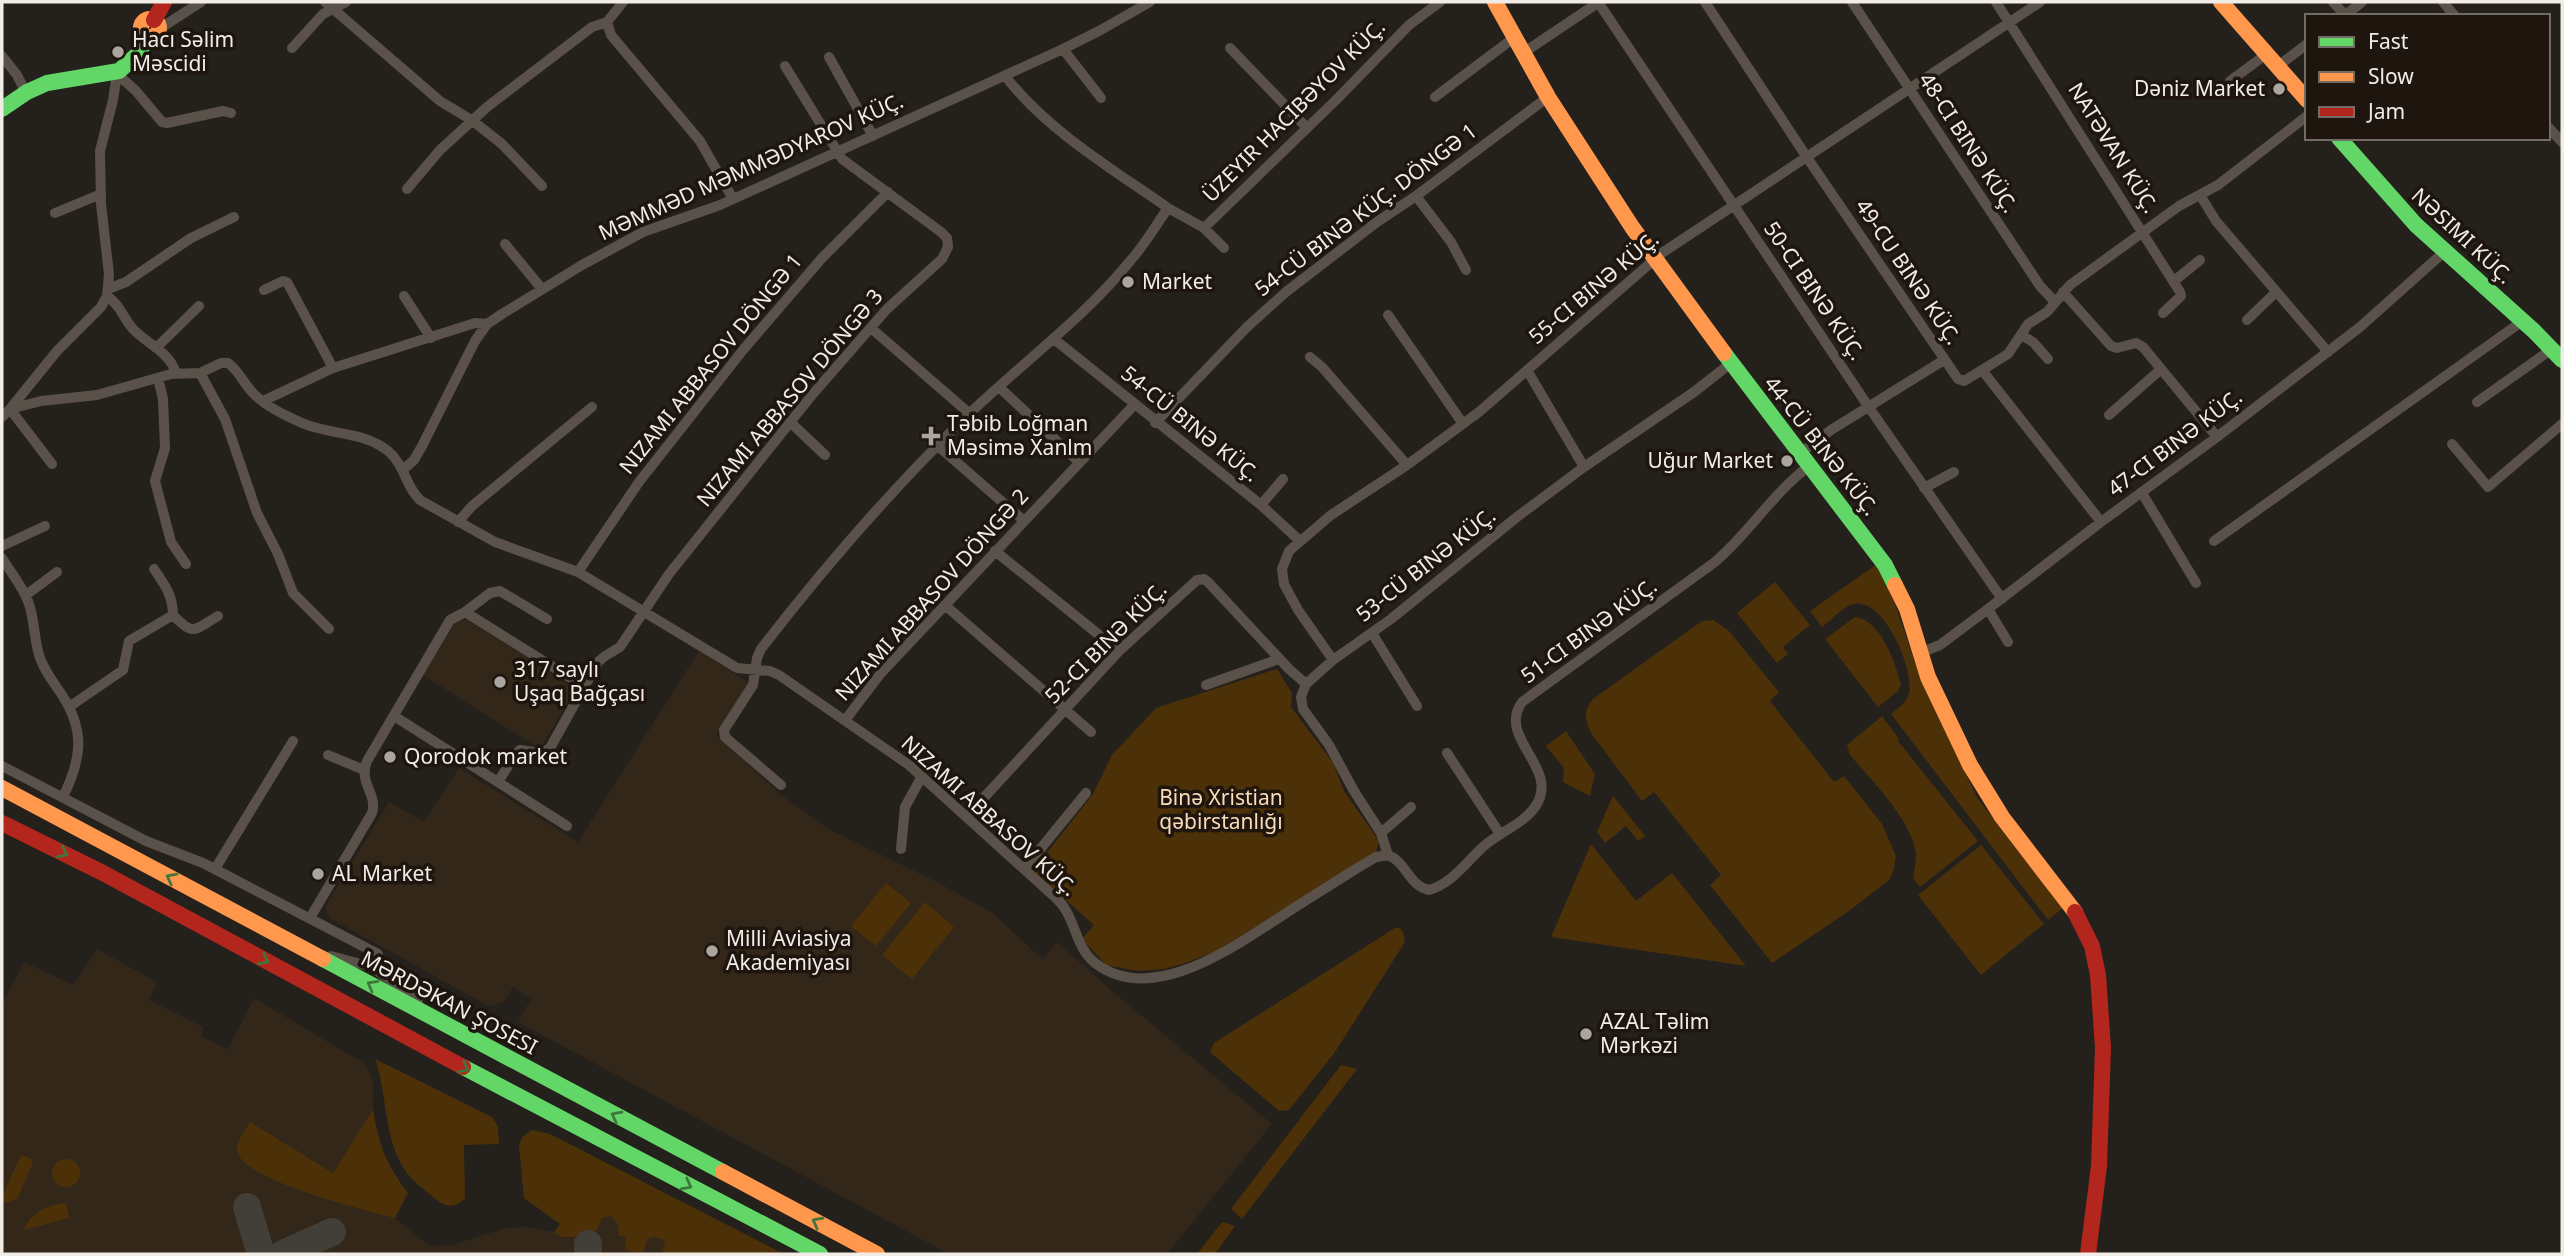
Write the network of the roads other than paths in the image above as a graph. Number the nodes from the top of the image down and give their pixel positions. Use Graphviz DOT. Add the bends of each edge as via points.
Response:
graph roads {
  1 [pos="164,2"];
  2 [pos="201,2"];
  3 [pos="346,2"];
  4 [pos="623,2"];
  5 [pos="1150,2"];
  6 [pos="1440,2"];
  7 [pos="1495,2"];
  8 [pos="1599,2"];
  9 [pos="1705,2"];
  10 [pos="1852,2"];
  11 [pos="1996,2"];
  12 [pos="2040,2"];
  13 [pos="2221,2"];
  14 [pos="2362,2"];
  15 [pos="330,5"];
  16 [pos="2346,14"];
  17 [pos="607,22"];
  18 [pos="2010,22"];
  19 [pos="153,29"];
  20 [pos="1515,37"];
  21 [pos="2305,45"];
  22 [pos="292,48"];
  23 [pos="1230,48"];
  24 [pos="1063,49"];
  25 [pos="1523,53"];
  26 [pos="2,56"];
  27 [pos="829,57"];
  28 [pos="2273,59"];
  29 [pos="785,66"];
  30 [pos="117,74"];
  31 [pos="1005,76"];
  32 [pos="2231,81"];
  33 [pos="1909,89"];
  34 [pos="25,91"];
  35 [pos="1435,97"];
  36 [pos="1548,97"];
  37 [pos="2305,98"];
  38 [pos="1101,99"];
  39 [pos="2,109"];
  40 [pos="231,113"];
  41 [pos="2305,118"];
  42 [pos="473,121"];
  43 [pos="1307,128"];
  44 [pos="2550,129"];
  45 [pos="873,136"];
  46 [pos="2341,140"];
  47 [pos="2562,142"];
  48 [pos="837,152"];
  49 [pos="1806,156"];
  50 [pos="542,186"];
  51 [pos="407,189"];
  52 [pos="888,192"];
  53 [pos="101,194"];
  54 [pos="2200,195"];
  55 [pos="1416,196"];
  56 [pos="733,199"];
  57 [pos="1734,204"];
  58 [pos="1168,208"];
  59 [pos="55,213"];
  60 [pos="234,217"];
  61 [pos="1205,228"];
  62 [pos="2142,231"];
  63 [pos="505,244"];
  64 [pos="1224,248"];
  65 [pos="2444,252"];
  66 [pos="1655,259"];
  67 [pos="2200,260"];
  68 [pos="1466,270"];
  69 [pos="2174,281"];
  70 [pos="542,289"];
  71 [pos="264,290"];
  72 [pos="2063,292"];
  73 [pos="2276,292"];
  74 [pos="108,293"];
  75 [pos="404,296"];
  76 [pos="2055,302"];
  77 [pos="199,306"];
  78 [pos="2163,313"];
  79 [pos="1388,315"];
  80 [pos="2247,320"];
  81 [pos="2524,320"];
  82 [pos="487,324"];
  83 [pos="871,328"];
  84 [pos="2021,335"];
  85 [pos="431,338"];
  86 [pos="1054,339"];
  87 [pos="156,348"];
  88 [pos="2328,352"];
  89 [pos="2557,354"];
  90 [pos="1310,356"];
  91 [pos="2048,359"];
  92 [pos="1944,360"];
  93 [pos="1731,363"];
  94 [pos="332,368"];
  95 [pos="1527,370"];
  96 [pos="1982,370"];
  97 [pos="2160,370"];
  98 [pos="176,373"];
  99 [pos="200,373"];
  100 [pos="159,378"];
  101 [pos="999,387"];
  102 [pos="263,401"];
  103 [pos="2477,402"];
  104 [pos="1134,405"];
  105 [pos="1868,406"];
  106 [pos="592,407"];
  107 [pos="6,413"];
  108 [pos="970,414"];
  109 [pos="2109,415"];
  110 [pos="790,422"];
  111 [pos="1155,423"];
  112 [pos="1463,424"];
  113 [pos="2562,424"];
  114 [pos="2217,437"];
  115 [pos="2452,444"];
  116 [pos="939,446"];
  117 [pos="825,455"];
  118 [pos="1804,460"];
  119 [pos="1079,462"];
  120 [pos="52,464"];
  121 [pos="1407,465"];
  122 [pos="1584,467"];
  123 [pos="404,470"];
  124 [pos="1954,471"];
  125 [pos="1283,479"];
  126 [pos="1924,488"];
  127 [pos="2141,493"];
  128 [pos="1261,505"];
  129 [pos="1023,520"];
  130 [pos="458,522"];
  131 [pos="2101,522"];
  132 [pos="45,526"];
  133 [pos="1300,541"];
  134 [pos="2214,541"];
  135 [pos="2,546"];
  136 [pos="995,551"];
  137 [pos="2,558"];
  138 [pos="187,564"];
  139 [pos="154,569"];
  140 [pos="57,572"];
  141 [pos="578,572"];
  142 [pos="2196,583"];
  143 [pos="26,595"];
  144 [pos="2002,598"];
  145 [pos="946,606"];
  146 [pos="1988,609"];
  147 [pos="465,612"];
  148 [pos="644,612"];
  149 [pos="173,615"];
  150 [pos="218,616"];
  151 [pos="547,619"];
  152 [pos="329,629"];
  153 [pos="1372,633"];
  154 [pos="2008,642"];
  155 [pos="1119,651"];
  156 [pos="1920,653"];
  157 [pos="1279,659"];
  158 [pos="1333,660"];
  159 [pos="755,670"];
  160 [pos="1306,684"];
  161 [pos="1206,685"];
  162 [pos="585,687"];
  163 [pos="1417,706"];
  164 [pos="69,707"];
  165 [pos="1067,709"];
  166 [pos="394,716"];
  167 [pos="846,719"];
  168 [pos="1091,732"];
  169 [pos="293,741"];
  170 [pos="1447,754"];
  171 [pos="328,755"];
  172 [pos="2,766"];
  173 [pos="364,769"];
  174 [pos="922,776"];
  175 [pos="498,782"];
  176 [pos="781,785"];
  177 [pos="2,788"];
  178 [pos="1086,793"];
  179 [pos="63,797"];
  180 [pos="1411,807"];
  181 [pos="967,816"];
  182 [pos="2,823"];
  183 [pos="567,826"];
  184 [pos="1381,833"];
  185 [pos="1500,834"];
  186 [pos="901,849"];
  187 [pos="1388,855"];
  188 [pos="215,869"];
  189 [pos="1024,869"];
  190 [pos="310,918"];
  191 [pos="305,949"];
  192 [pos="372,967"];
  193 [pos="468,1038"];
  194 [pos="820,1254"];
  195 [pos="877,1254"];
  196 [pos="2088,1254"];
  1 -- 19 [label="main road"];
  2 -- 19 [label="street"];
  3 -- 15 [label="street"];
  4 -- 17 [label="street"];
  5 -- 24 [label="street, MƏMMƏD MƏMMƏDYAROV KÜÇ."];
  6 -- 43 [label="street" via="1409,25"];
  7 -- 20 [label="main road, 44-CÜ BINƏ KÜÇ."];
  8 -- 25 [label="street"];
  8 -- 57 [label="street, 50-CI BINƏ KÜÇ."];
  9 -- 49 [label="street, 49-CU BINƏ KÜÇ."];
  10 -- 33 [label="street, 48-CI BINƏ KÜÇ."];
  11 -- 18 [label="street, NATƏVAN KÜÇ."];
  12 -- 18 [label="street, 55-CI BINƏ KÜÇ."];
  13 -- 28 [label="main road"];
  14 -- 16 [label="street"];
  15 -- 22 [label="street"];
  15 -- 42 [label="street" via="434,96"];
  17 -- 42 [label="street" via="592,27 530,72"];
  17 -- 56 [label="street" via="617,45 700,141"];
  18 -- 33 [label="street, 55-CI BINƏ KÜÇ."];
  18 -- 62 [label="street, NATƏVAN KÜÇ."];
  19 -- 30 [label="main road" via="134,61"];
  20 -- 25 [label="main road, 44-CÜ BINƏ KÜÇ."];
  20 -- 35 [label="street"];
  21 -- 28 [label="street"];
  23 -- 43 [label="street"];
  24 -- 31 [label="street, MƏMMƏD MƏMMƏDYAROV KÜÇ."];
  24 -- 38 [label="street"];
  25 -- 36 [label="main road, 44-CÜ BINƏ KÜÇ."];
  26 -- 34 [label="street"];
  27 -- 45 [label="street"];
  28 -- 32 [label="street"];
  28 -- 37 [label="main road"];
  29 -- 48 [label="street, NIZAMI ABBASOV DÖNGƏ 3"];
  30 -- 34 [label="main road" via="56,80"];
  30 -- 40 [label="street" via="162,122"];
  30 -- 53 [label="street" via="100,151"];
  31 -- 45 [label="street, MƏMMƏD MƏMMƏDYAROV KÜÇ."];
  31 -- 58 [label="street" via="1055,127"];
  33 -- 49 [label="street, 55-CI BINƏ KÜÇ."];
  33 -- 76 [label="street, 48-CI BINƏ KÜÇ."];
  34 -- 39 [label="main road"];
  36 -- 55 [label="street, 54-CÜ BINƏ KÜÇ. DÖNGƏ 1"];
  36 -- 66 [label="main road, 44-CÜ BINƏ KÜÇ."];
  41 -- 54 [label="street"];
  42 -- 50 [label="street"];
  42 -- 51 [label="street"];
  43 -- 61 [label="street"];
  44 -- 47 [label="street"];
  45 -- 48 [label="street, MƏMMƏD MƏMMƏDYAROV KÜÇ."];
  46 -- 65 [label="main road, NƏSIMI KÜÇ."];
  48 -- 52 [label="street, NIZAMI ABBASOV DÖNGƏ 3" via="850,167"];
  48 -- 56 [label="street, MƏMMƏD MƏMMƏDYAROV KÜÇ."];
  49 -- 57 [label="street, 55-CI BINƏ KÜÇ."];
  49 -- 92 [label="street, 49-CU BINƏ KÜÇ."];
  52 -- 83 [label="street, NIZAMI ABBASOV DÖNGƏ 3" via="941,232 948,247"];
  52 -- 141 [label="street, NIZAMI ABBASOV DÖNGƏ 1" via="822,258 743,350 639,482"];
  53 -- 59 [label="street"];
  53 -- 74 [label="street"];
  54 -- 62 [label="street"];
  54 -- 73 [label="street"];
  55 -- 68 [label="street"];
  55 -- 111 [label="street, 54-CÜ BINƏ KÜÇ. DÖNGƏ 1" via="1286,292"];
  56 -- 70 [label="street, MƏMMƏD MƏMMƏDYAROV KÜÇ." via="643,232"];
  57 -- 66 [label="street, 55-CI BINƏ KÜÇ."];
  57 -- 105 [label="street, 50-CI BINƏ KÜÇ."];
  58 -- 61 [label="street"];
  58 -- 86 [label="street" via="1131,260"];
  60 -- 74 [label="street" via="191,238"];
  61 -- 64 [label="street"];
  62 -- 69 [label="street, NATƏVAN KÜÇ."];
  62 -- 72 [label="street"];
  63 -- 70 [label="street"];
  65 -- 81 [label="main road, NƏSIMI KÜÇ."];
  65 -- 88 [label="street, 47-CI BINƏ KÜÇ."];
  66 -- 93 [label="main road, 44-CÜ BINƏ KÜÇ."];
  66 -- 95 [label="street, 55-CI BINƏ KÜÇ."];
  67 -- 69 [label="street"];
  69 -- 78 [label="street" via="2181,296"];
  70 -- 82 [label="street, MƏMMƏD MƏMMƏDYAROV KÜÇ."];
  71 -- 94 [label="street" via="286,282"];
  72 -- 76 [label="street"];
  72 -- 97 [label="street" via="2111,346 2137,343"];
  73 -- 80 [label="street"];
  73 -- 88 [label="street"];
  74 -- 87 [label="street" via="136,332"];
  74 -- 107 [label="street" via="101,307"];
  75 -- 85 [label="street"];
  76 -- 84 [label="street"];
  77 -- 87 [label="street"];
  79 -- 112 [label="street"];
  81 -- 89 [label="main road, NƏSIMI KÜÇ."];
  81 -- 134 [label="street"];
  82 -- 85 [label="street" via="475,323"];
  82 -- 123 [label="street, MƏMMƏD MƏMMƏDYAROV KÜÇ." via="460,367 422,446"];
  83 -- 108 [label="street"];
  83 -- 110 [label="street, NIZAMI ABBASOV DÖNGƏ 3"];
  84 -- 91 [label="street"];
  84 -- 96 [label="street" via="2008,354"];
  85 -- 94 [label="street"];
  86 -- 101 [label="street"];
  86 -- 104 [label="street, 54-CÜ BINƏ KÜÇ."];
  87 -- 98 [label="street"];
  88 -- 114 [label="street, 47-CI BINƏ KÜÇ."];
  89 -- 103 [label="street"];
  90 -- 121 [label="street"];
  92 -- 96 [label="street, 49-CU BINƏ KÜÇ." via="1961,381"];
  92 -- 105 [label="street"];
  93 -- 118 [label="main road, 44-CÜ BINƏ KÜÇ."];
  93 -- 122 [label="street, 53-CÜ BINƏ KÜÇ."];
  94 -- 102 [label="street"];
  95 -- 112 [label="street, 55-CI BINƏ KÜÇ."];
  95 -- 122 [label="street"];
  96 -- 131 [label="street"];
  97 -- 109 [label="street"];
  97 -- 114 [label="street"];
  98 -- 99 [label="street, NIZAMI ABBASOV KÜÇ."];
  98 -- 100 [label="street, NIZAMI ABBASOV KÜÇ."];
  99 -- 102 [label="street, NIZAMI ABBASOV KÜÇ." via="228,363"];
  99 -- 152 [label="street" via="225,419 257,513 293,593"];
  100 -- 107 [label="street, NIZAMI ABBASOV KÜÇ." via="97,395 52,398"];
  100 -- 138 [label="street" via="165,448 155,481 171,541"];
  101 -- 108 [label="street"];
  101 -- 119 [label="street"];
  102 -- 123 [label="street, NIZAMI ABBASOV KÜÇ." via="314,428 373,442"];
  104 -- 111 [label="street, 54-CÜ BINƏ KÜÇ."];
  104 -- 119 [label="street, NIZAMI ABBASOV DÖNGƏ 2"];
  105 -- 118 [label="street"];
  105 -- 126 [label="street, 50-CI BINƏ KÜÇ."];
  106 -- 130 [label="street"];
  107 -- 120 [label="street"];
  108 -- 116 [label="street"];
  110 -- 117 [label="street"];
  110 -- 148 [label="street, NIZAMI ABBASOV DÖNGƏ 3"];
  111 -- 128 [label="street, 54-CÜ BINƏ KÜÇ."];
  112 -- 121 [label="street, 55-CI BINƏ KÜÇ."];
  113 -- 115 [label="street" via="2487,486"];
  114 -- 127 [label="street, 47-CI BINƏ KÜÇ."];
  116 -- 129 [label="street"];
  116 -- 159 [label="street" via="819,575 761,649"];
  118 -- 156 [label="main road, 44-CÜ BINƏ KÜÇ." via="1889,572 1907,609"];
  118 -- 185 [label="street, 51-CI BINƏ KÜÇ." via="1715,562 1522,702 1515,726 1543,787 1529,814"];
  119 -- 129 [label="street, NIZAMI ABBASOV DÖNGƏ 2"];
  121 -- 133 [label="street, 55-CI BINƏ KÜÇ."];
  122 -- 153 [label="street, 53-CÜ BINƏ KÜÇ."];
  123 -- 130 [label="street, NIZAMI ABBASOV KÜÇ." via="414,495"];
  124 -- 126 [label="street"];
  125 -- 128 [label="street"];
  126 -- 144 [label="street, 50-CI BINƏ KÜÇ."];
  127 -- 131 [label="street, 47-CI BINƏ KÜÇ."];
  127 -- 142 [label="street"];
  128 -- 133 [label="street, 54-CÜ BINƏ KÜÇ."];
  129 -- 136 [label="street, NIZAMI ABBASOV DÖNGƏ 2"];
  130 -- 141 [label="street, NIZAMI ABBASOV KÜÇ." via="507,547"];
  131 -- 144 [label="street, 47-CI BINƏ KÜÇ."];
  132 -- 135 [label="street"];
  133 -- 158 [label="street, 55-CI BINƏ KÜÇ." via="1283,562 1284,584"];
  136 -- 145 [label="street, NIZAMI ABBASOV DÖNGƏ 2"];
  136 -- 155 [label="street"];
  137 -- 143 [label="street"];
  139 -- 149 [label="street" via="169,590"];
  140 -- 143 [label="street"];
  141 -- 148 [label="street, NIZAMI ABBASOV KÜÇ."];
  143 -- 164 [label="street" via="41,660"];
  144 -- 146 [label="street, 47-CI BINƏ KÜÇ."];
  145 -- 165 [label="street"];
  145 -- 167 [label="street, NIZAMI ABBASOV DÖNGƏ 2" via="881,673"];
  146 -- 154 [label="street"];
  146 -- 156 [label="street, 47-CI BINƏ KÜÇ." via="1940,645"];
  147 -- 151 [label="street" via="490,593 500,592"];
  147 -- 162 [label="street"];
  147 -- 166 [label="street" via="450,620"];
  148 -- 159 [label="street, NIZAMI ABBASOV KÜÇ." via="737,668"];
  148 -- 162 [label="street, NIZAMI ABBASOV DÖNGƏ 3" via="620,647 598,662"];
  149 -- 150 [label="street" via="194,630"];
  149 -- 164 [label="street" via="129,641 123,670"];
  153 -- 158 [label="street, 53-CÜ BINƏ KÜÇ."];
  153 -- 163 [label="street"];
  155 -- 157 [label="street, 52-CI BINƏ KÜÇ." via="1193,583 1204,579"];
  155 -- 165 [label="street, 52-CI BINƏ KÜÇ."];
  156 -- 196 [label="main road, 44-CÜ BINƏ KÜÇ." via="1942,710 1981,785 2070,903 2092,946 2103,1048 2099,1166"];
  157 -- 160 [label="street, 52-CI BINƏ KÜÇ."];
  157 -- 161 [label="street"];
  158 -- 160 [label="street, 53-CÜ BINƏ KÜÇ."];
  159 -- 167 [label="street, NIZAMI ABBASOV KÜÇ." via="779,675"];
  159 -- 176 [label="street" via="752,685 724,730 725,737"];
  160 -- 184 [label="street" via="1303,709"];
  162 -- 175 [label="street, NIZAMI ABBASOV DÖNGƏ 3" via="550,748 541,753 520,750"];
  164 -- 179 [label="street" via="78,729 79,749"];
  165 -- 168 [label="street"];
  165 -- 181 [label="street, 52-CI BINƏ KÜÇ."];
  166 -- 173 [label="street"];
  166 -- 175 [label="street"];
  167 -- 174 [label="street, NIZAMI ABBASOV KÜÇ."];
  169 -- 188 [label="street"];
  170 -- 185 [label="street"];
  171 -- 173 [label="street"];
  172 -- 179 [label="street"];
  173 -- 190 [label="street" via="372,813"];
  174 -- 181 [label="street, NIZAMI ABBASOV KÜÇ."];
  174 -- 186 [label="street" via="905,807"];
  175 -- 183 [label="street"];
  191 -- 177 [label="main road, MƏRDƏKAN ŞOSESI, one-way"];
  178 -- 189 [label="street"];
  179 -- 188 [label="street" via="146,841"];
  180 -- 184 [label="street"];
  181 -- 189 [label="street, NIZAMI ABBASOV KÜÇ."];
  182 -- 194 [label="main road, one-way"];
  184 -- 187 [label="street"];
  185 -- 187 [label="street, 51-CI BINƏ KÜÇ." via="1446,883 1429,890"];
  187 -- 189 [label="street, NIZAMI ABBASOV KÜÇ." via="1376,857 1202,964 1146,977 1104,969 1088,957 1066,910"];
  188 -- 190 [label="street"];
  190 -- 192 [label="street" via="378,954"];
  191 -- 192 [label="street"];
  193 -- 191 [label="main road, MƏRDƏKAN ŞOSESI, one-way"];
  192 -- 193 [label="street"];
  195 -- 193 [label="main road, MƏRDƏKAN ŞOSESI, one-way"];
}
